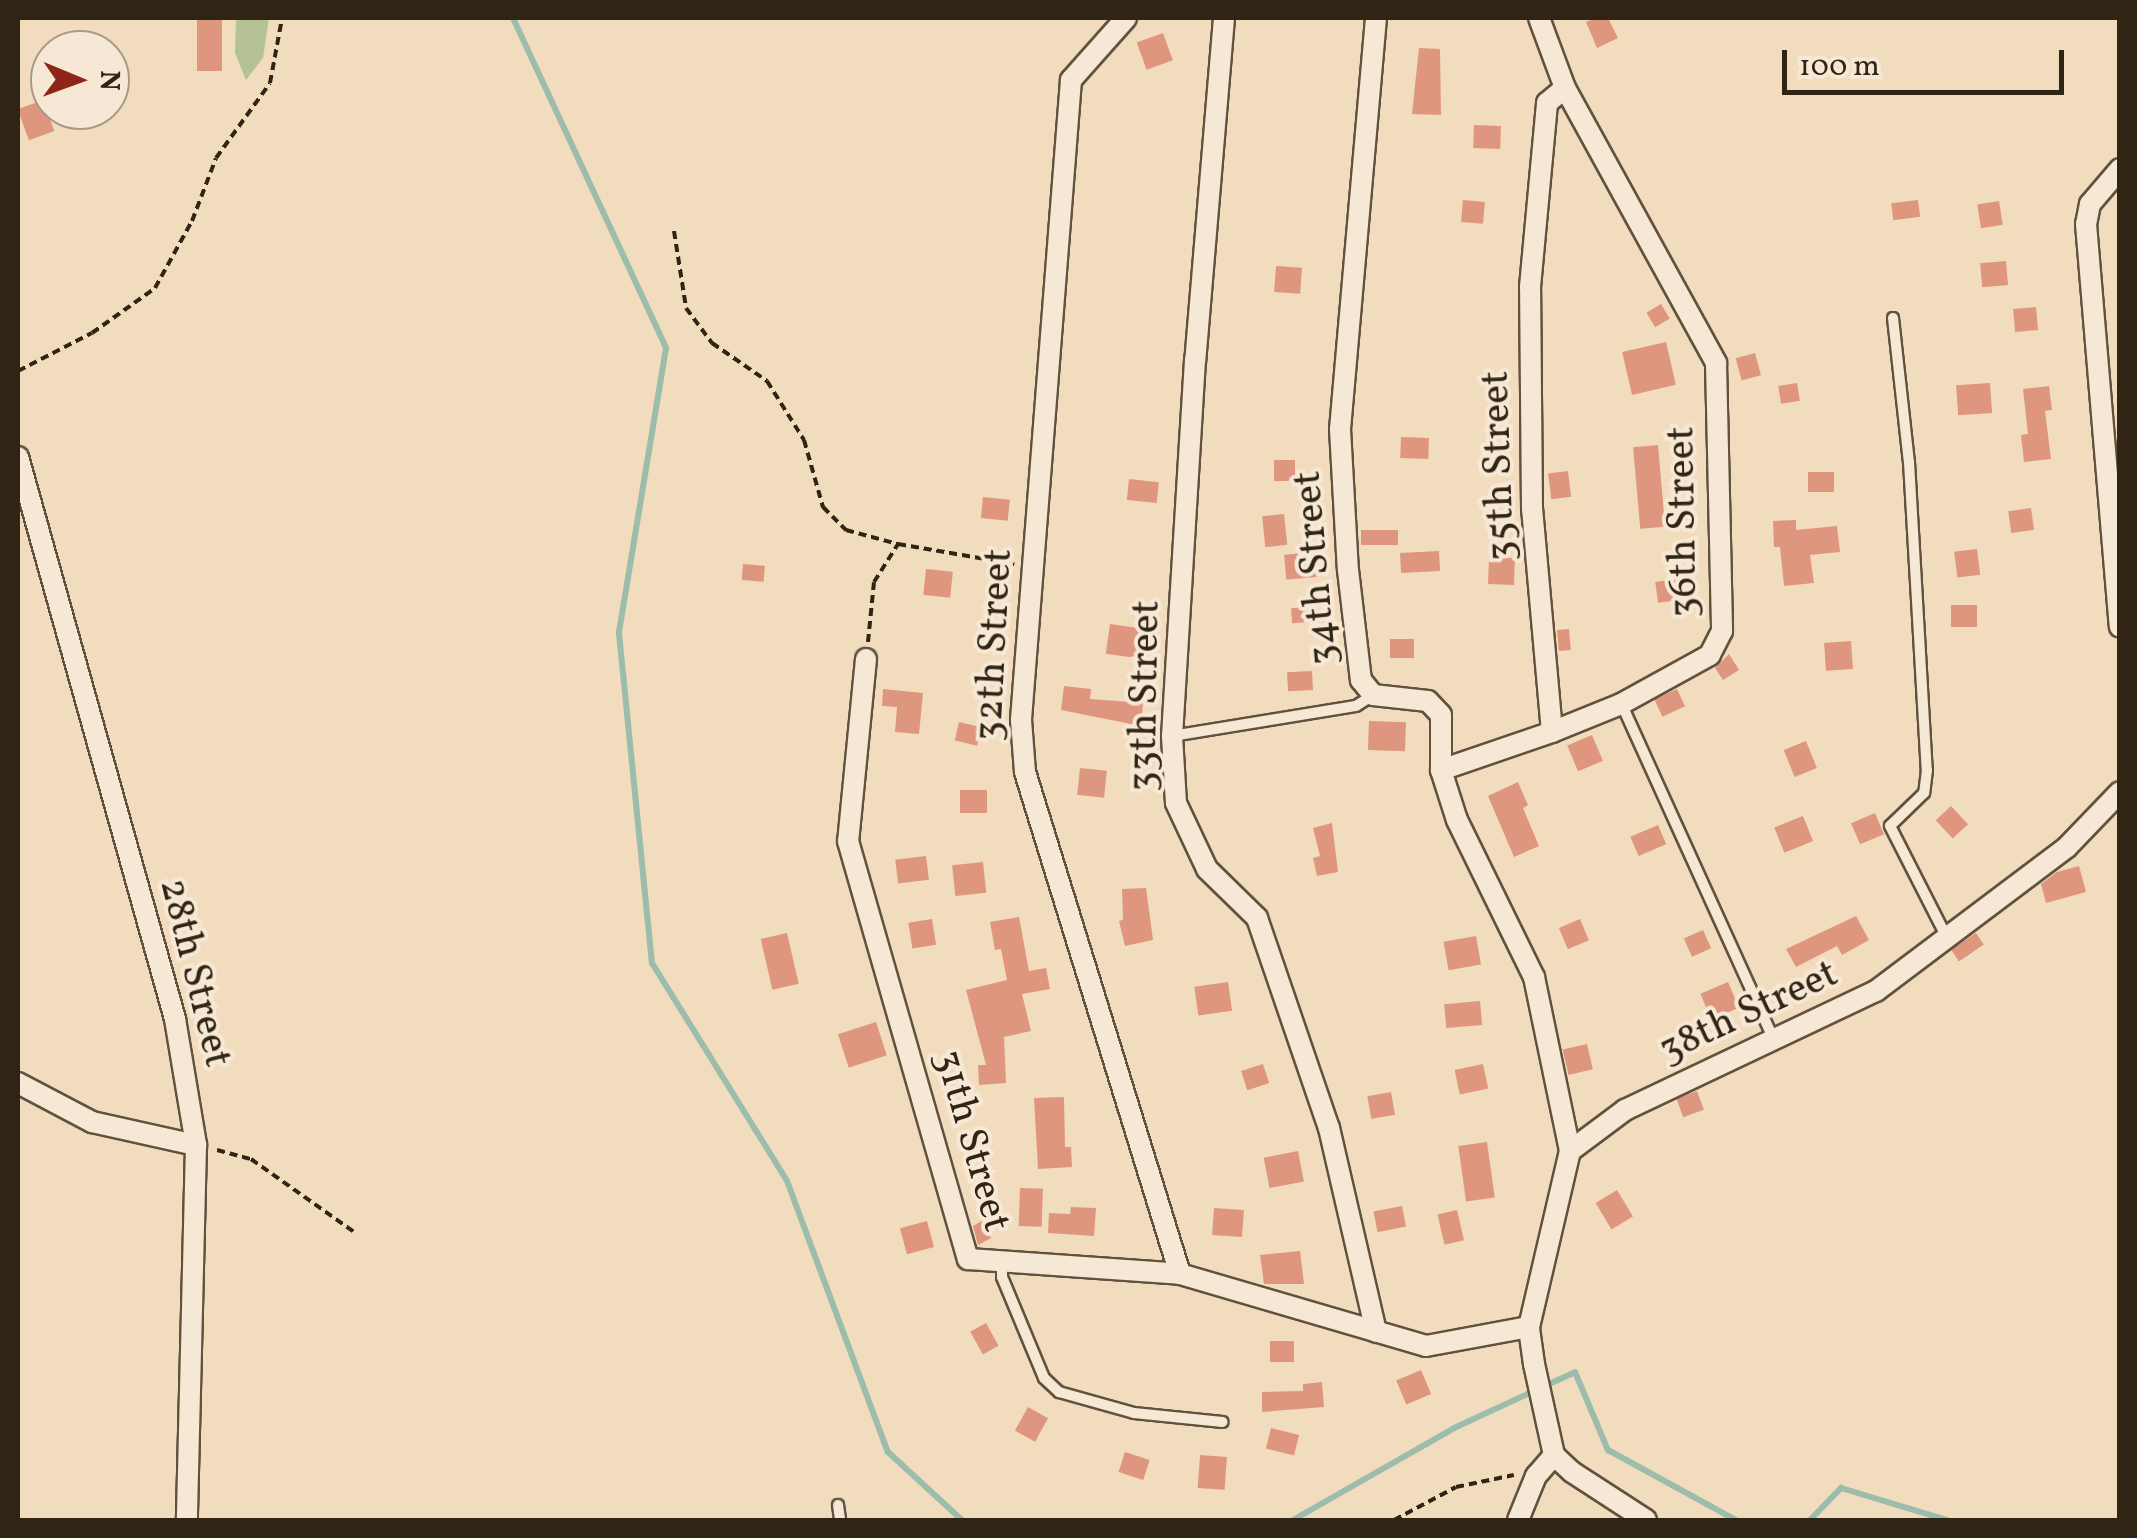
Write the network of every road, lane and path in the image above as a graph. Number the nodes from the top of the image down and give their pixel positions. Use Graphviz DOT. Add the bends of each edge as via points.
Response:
graph roads {
  1 [pos="282,18"];
  2 [pos="1126,18"];
  3 [pos="1224,18"];
  4 [pos="1376,18"];
  5 [pos="1539,18"];
  6 [pos="1565,88"];
  7 [pos="2120,169"];
  8 [pos="674,231"];
  9 [pos="1893,318"];
  10 [pos="18,371"];
  11 [pos="18,457"];
  12 [pos="898,544"];
  13 [pos="1033,568"];
  14 [pos="2120,627"];
  15 [pos="866,659"];
  16 [pos="1373,695"];
  17 [pos="1621,704"];
  18 [pos="1552,732"];
  19 [pos="1172,736"];
  20 [pos="1440,770"];
  21 [pos="2120,792"];
  22 [pos="1948,940"];
  23 [pos="1774,1040"];
  24 [pos="18,1083"];
  25 [pos="196,1145"];
  26 [pos="1570,1152"];
  27 [pos="358,1234"];
  28 [pos="1002,1261"];
  29 [pos="1180,1274"];
  30 [pos="1529,1327"];
  31 [pos="1376,1332"];
  32 [pos="1223,1422"];
  33 [pos="1554,1454"];
  34 [pos="1536,1476"];
  35 [pos="838,1505"];
  36 [pos="188,1520"];
  37 [pos="840,1520"];
  38 [pos="1394,1520"];
  39 [pos="1518,1520"];
  40 [pos="1646,1520"];
  1 -- 10 [label="path" via="270,83 216,158 192,221 155,288 92,333"];
  2 -- 13 [label="street, 32th Street" via="1071,80"];
  3 -- 19 [label="street, 33th Street"];
  4 -- 16 [label="street, 34th Street" via="1340,429 1361,680"];
  5 -- 6 [label="street, 36th Street"];
  6 -- 17 [label="street, 36th Street" via="1716,363 1722,631 1710,655"];
  6 -- 18 [label="street, 35th Street" via="1547,103 1530,286 1532,509"];
  7 -- 14 [label="street" via="2090,204 2086,224"];
  8 -- 12 [label="path" via="686,308 712,342 767,381 804,440 823,507 846,530"];
  9 -- 22 [label="lane" via="1910,462 1927,770 1924,793 1890,826"];
  11 -- 25 [label="street, 28th Street" via="175,1019"];
  12 -- 13 [label="path"];
  12 -- 15 [label="path" via="874,582"];
  13 -- 29 [label="street, 32th Street" via="1021,720 1025,772"];
  15 -- 28 [label="street, 31th Street" via="848,841 968,1259"];
  16 -- 19 [label="lane" via="1356,706"];
  16 -- 20 [label="street, 34th Street" via="1428,701 1440,715"];
  17 -- 18 [label="street, 36th Street"];
  17 -- 23 [label="lane"];
  18 -- 20 [label="street"];
  19 -- 31 [label="street, 33th Street" via="1176,803 1207,869 1256,918 1329,1128"];
  20 -- 26 [label="street, 34th Street" via="1457,820 1534,977"];
  21 -- 22 [label="street, 38th Street" via="2067,848"];
  22 -- 23 [label="street, 38th Street" via="1876,991"];
  23 -- 26 [label="street, 38th Street" via="1624,1110"];
  24 -- 25 [label="street" via="92,1122"];
  25 -- 27 [label="path" via="251,1160"];
  25 -- 36 [label="street, 28th Street"];
  26 -- 30 [label="street"];
  28 -- 29 [label="street, 31th Street"];
  28 -- 32 [label="lane" via="1002,1277 1044,1378 1059,1392 1134,1412"];
  29 -- 31 [label="street, 31th Street"];
  30 -- 31 [label="street, 31th Street" via="1426,1346"];
  30 -- 33 [label="street"];
  33 -- 34 [label="street"];
  33 -- 40 [label="street"];
  34 -- 38 [label="path" via="1501,1474 1456,1487"];
  34 -- 39 [label="street"];
  35 -- 37 [label="lane"];
}
